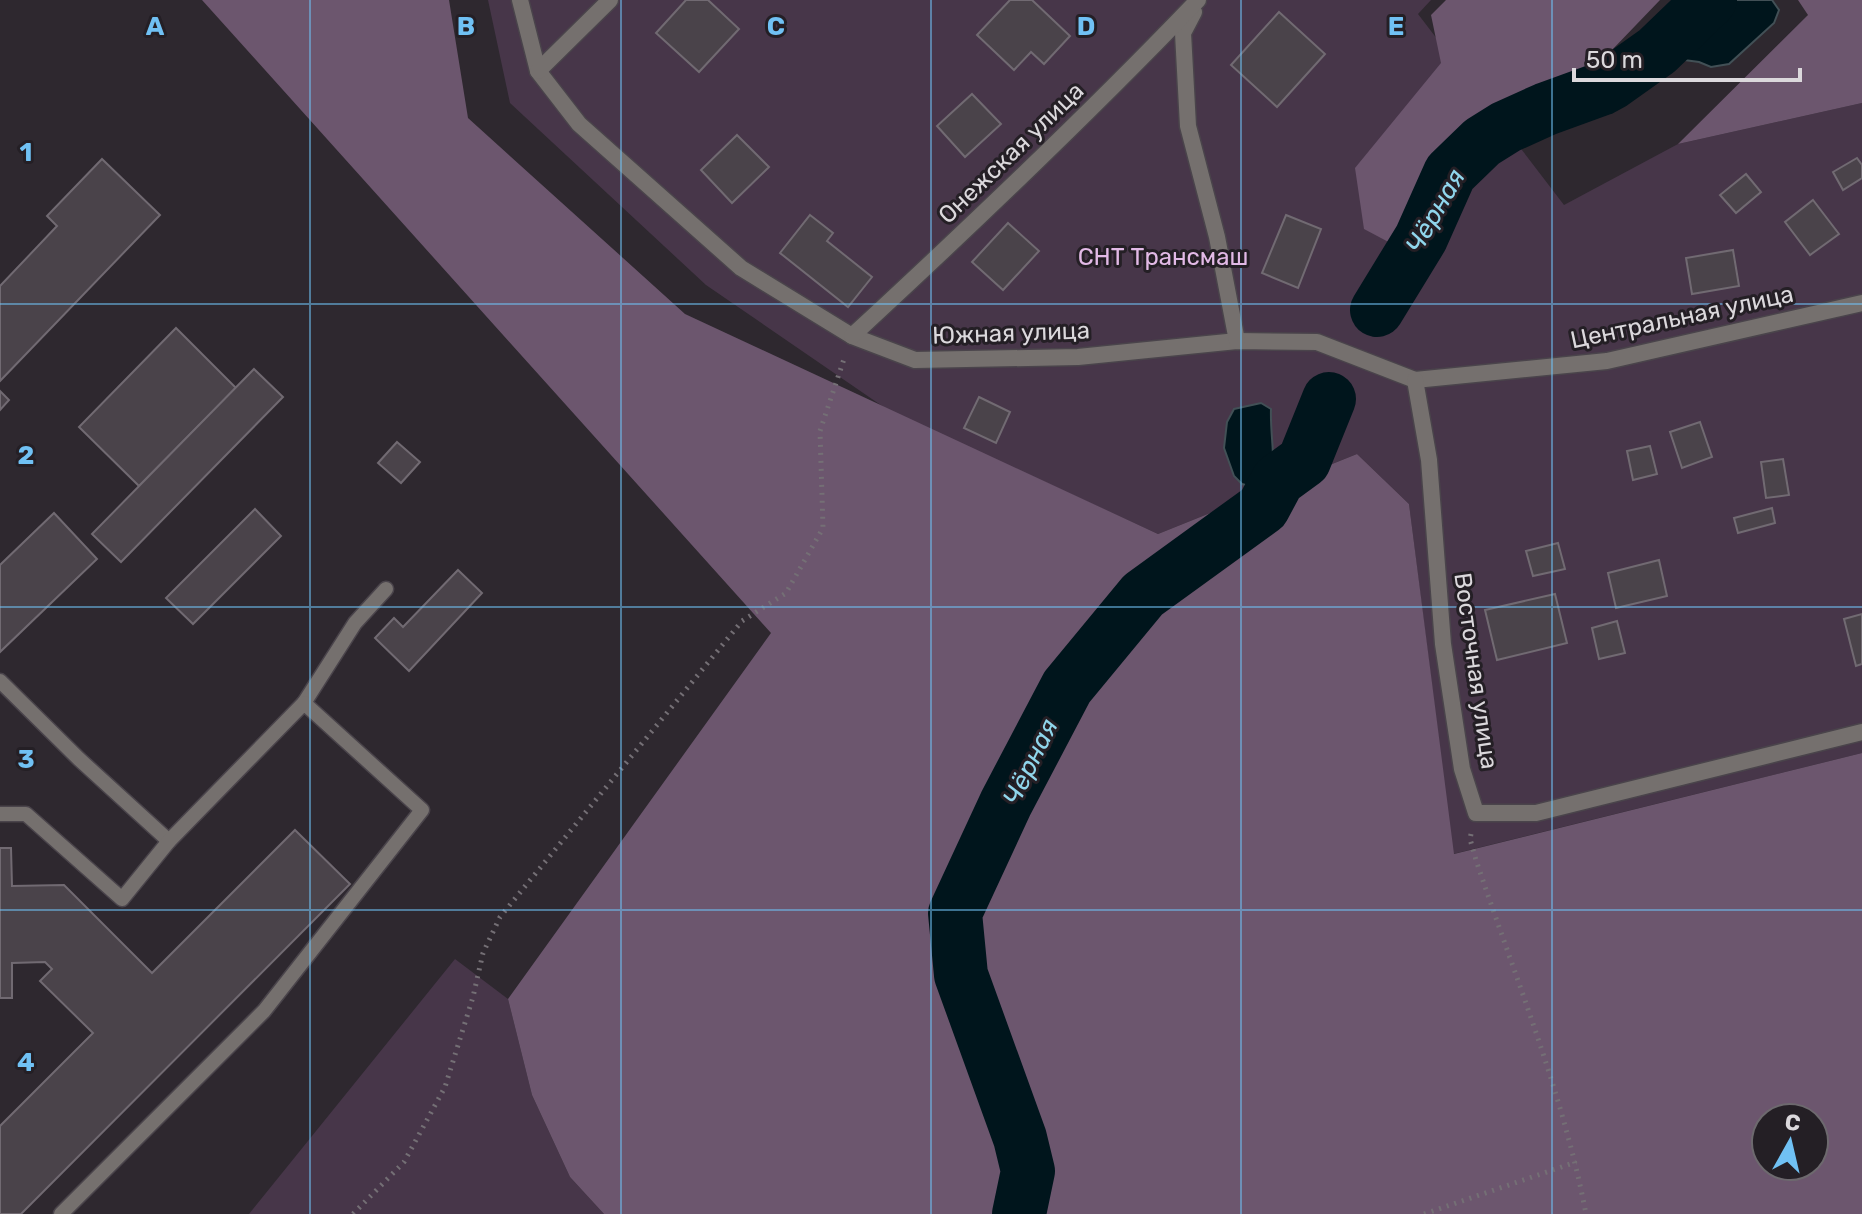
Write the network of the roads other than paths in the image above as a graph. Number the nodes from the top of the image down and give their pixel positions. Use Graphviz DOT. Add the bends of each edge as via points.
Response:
graph roads {
  1 [pos="520,0"];
  2 [pos="610,0"];
  3 [pos="1199,0"];
  4 [pos="538,71"];
  5 [pos="1862,303"];
  6 [pos="852,336"];
  7 [pos="1237,341"];
  8 [pos="1415,380"];
  9 [pos="386,589"];
  10 [pos="0,681"];
  11 [pos="304,703"];
  12 [pos="1862,732"];
  13 [pos="0,814"];
  14 [pos="169,841"];
  15 [pos="61,1214"];
  1 -- 4 [label="street, Южная улица"];
  2 -- 4 [label="street"];
  3 -- 6 [label="street, Онежская улица"];
  3 -- 7 [label="street" via="1183,33 1188,126"];
  4 -- 6 [label="street, Южная улица" via="579,124 741,268"];
  5 -- 8 [label="street, Центральная улица" via="1607,361"];
  6 -- 7 [label="street, Южная улица" via="915,360 1078,357"];
  7 -- 8 [label="street, Южная улица" via="1317,342"];
  8 -- 12 [label="street, Восточная улица" via="1429,460 1446,660 1462,769 1476,813 1536,813"];
  9 -- 11 [label="lane" via="355,623"];
  10 -- 14 [label="lane"];
  11 -- 14 [label="lane"];
  11 -- 15 [label="lane" via="422,810 264,1011"];
  13 -- 14 [label="lane" via="26,814 122,899"];
}
